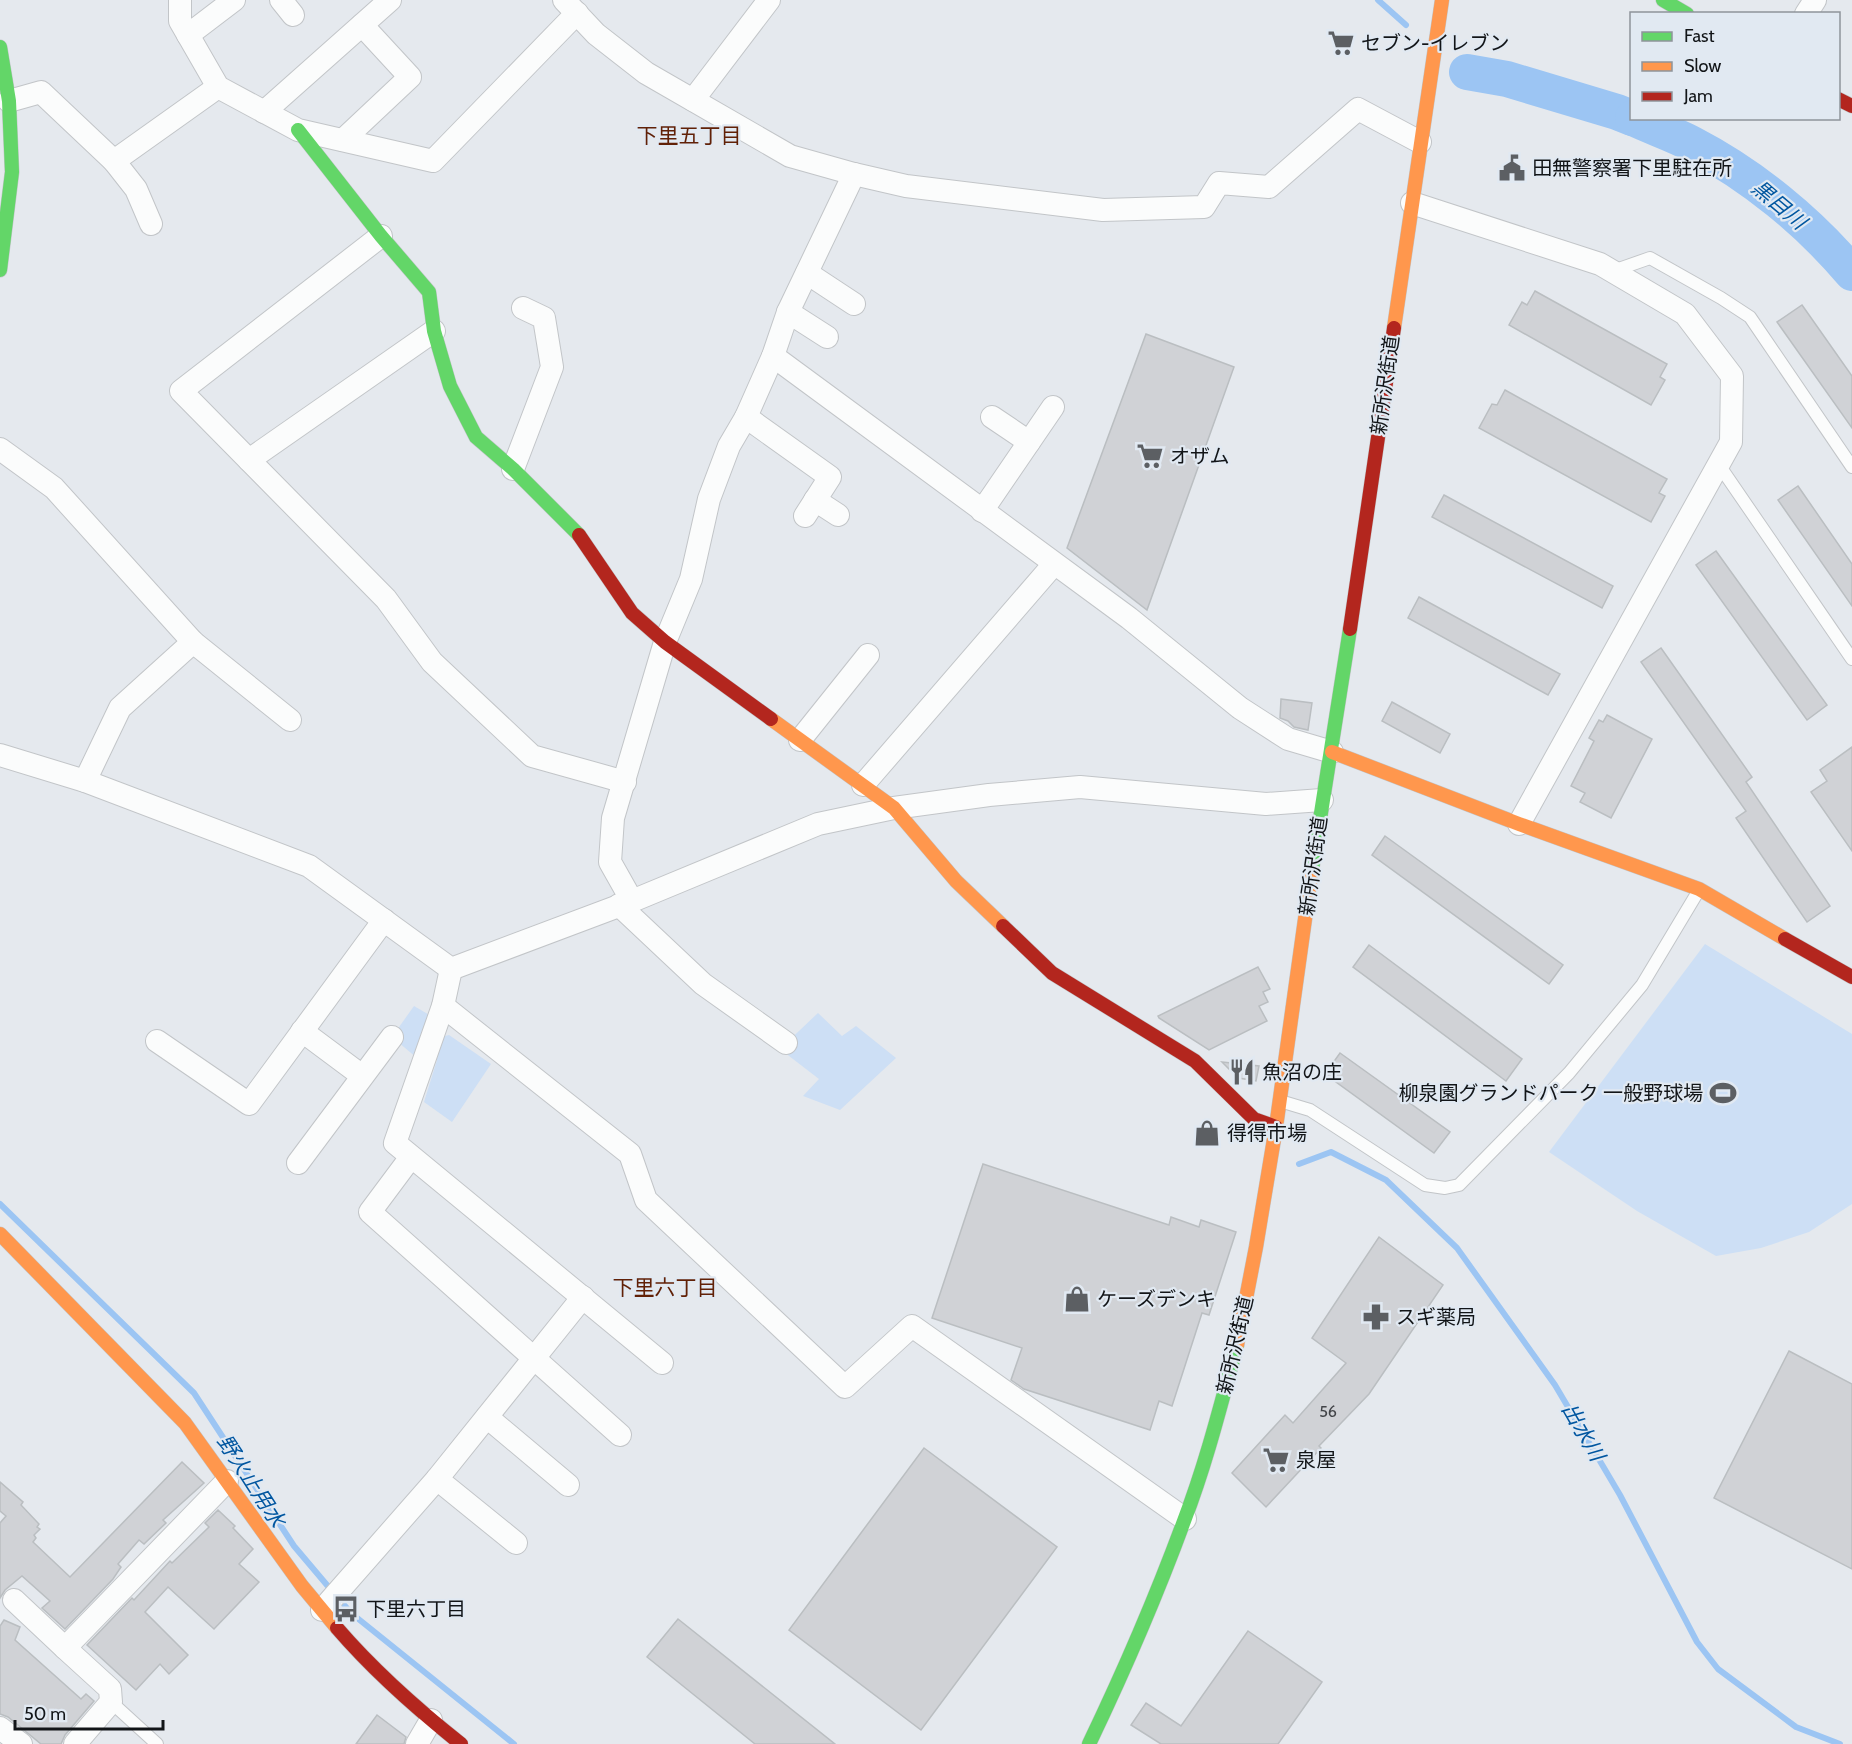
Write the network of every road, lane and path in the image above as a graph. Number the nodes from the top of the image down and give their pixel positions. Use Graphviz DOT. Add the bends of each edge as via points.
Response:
graph roads {
  1 [pos="180,0"];
  2 [pos="234,0"];
  3 [pos="390,0"];
  4 [pos="769,0"];
  5 [pos="1442,0"];
  6 [pos="1664,0"];
  7 [pos="570,7"];
  8 [pos="1684,12"];
  9 [pos="362,25"];
  10 [pos="188,35"];
  11 [pos="0,47"];
  12 [pos="218,87"];
  13 [pos="693,100"];
  14 [pos="9,101"];
  15 [pos="264,112"];
  16 [pos="298,130"];
  17 [pos="343,140"];
  18 [pos="1420,142"];
  19 [pos="114,160"];
  20 [pos="854,174"];
  21 [pos="1412,203"];
  22 [pos="152,224"];
  23 [pos="381,236"];
  24 [pos="0,270"];
  25 [pos="1613,271"];
  26 [pos="807,273"];
  27 [pos="854,304"];
  28 [pos="523,308"];
  29 [pos="788,312"];
  30 [pos="434,331"];
  31 [pos="827,337"];
  32 [pos="773,356"];
  33 [pos="1053,407"];
  34 [pos="746,417"];
  35 [pos="992,417"];
  36 [pos="1029,442"];
  37 [pos="0,449"];
  38 [pos="249,460"];
  39 [pos="1719,465"];
  40 [pos="1852,467"];
  41 [pos="513,469"];
  42 [pos="982,511"];
  43 [pos="838,515"];
  44 [pos="1054,564"];
  45 [pos="193,642"];
  46 [pos="665,642"];
  47 [pos="868,655"];
  48 [pos="1852,659"];
  49 [pos="290,720"];
  50 [pos="800,740"];
  51 [pos="1332,752"];
  52 [pos="0,755"];
  53 [pos="85,781"];
  54 [pos="625,782"];
  55 [pos="862,785"];
  56 [pos="1322,800"];
  57 [pos="894,808"];
  58 [pos="1519,824"];
  59 [pos="1700,889"];
  60 [pos="625,903"];
  61 [pos="384,920"];
  62 [pos="451,969"];
  63 [pos="1852,977"];
  64 [pos="443,1006"];
  65 [pos="302,1031"];
  66 [pos="392,1037"];
  67 [pos="157,1041"];
  68 [pos="786,1043"];
  69 [pos="362,1075"];
  70 [pos="1280,1101"];
  71 [pos="1276,1126"];
  72 [pos="411,1157"];
  73 [pos="297,1163"];
  74 [pos="0,1234"];
  75 [pos="583,1297"];
  76 [pos="535,1357"];
  77 [pos="662,1362"];
  78 [pos="487,1417"];
  79 [pos="620,1435"];
  80 [pos="437,1479"];
  81 [pos="226,1481"];
  82 [pos="568,1485"];
  83 [pos="1185,1519"];
  84 [pos="516,1543"];
  85 [pos="14,1600"];
  86 [pos="326,1606"];
  87 [pos="65,1648"];
  88 [pos="111,1702"];
  89 [pos="431,1720"];
  90 [pos="0,1728"];
  91 [pos="21,1744"];
  92 [pos="75,1744"];
  93 [pos="157,1744"];
  94 [pos="417,1744"];
  95 [pos="461,1744"];
  96 [pos="1089,1744"];
  1 -- 10 [label="street" via="180,21"];
  2 -- 10 [label="street"];
  3 -- 9 [label="street"];
  4 -- 13 [label="street"];
  5 -- 18 [label="street, 新所沢街道"];
  6 -- 8 [label="street"];
  7 -- 13 [label="street" via="596,34 646,74"];
  7 -- 17 [label="street" via="433,161"];
  9 -- 15 [label="street"];
  9 -- 17 [label="street" via="410,77"];
  10 -- 12 [label="street"];
  11 -- 14 [label="street"];
  12 -- 15 [label="street"];
  12 -- 19 [label="street"];
  13 -- 20 [label="street" via="790,156"];
  14 -- 19 [label="street" via="41,92"];
  14 -- 24 [label="street" via="12,172"];
  15 -- 16 [label="street"];
  16 -- 17 [label="street"];
  16 -- 23 [label="street"];
  18 -- 20 [label="street" via="1358,109 1269,187 1219,183 1204,207 1103,210 906,186"];
  18 -- 21 [label="street, 新所沢街道"];
  19 -- 22 [label="street" via="135,189"];
  20 -- 26 [label="street"];
  21 -- 25 [label="street"];
  21 -- 51 [label="street, 新所沢街道"];
  23 -- 30 [label="street" via="429,292"];
  23 -- 38 [label="street" via="181,391"];
  25 -- 39 [label="street" via="1685,314 1732,376 1731,442"];
  25 -- 40 [label="lane" via="1650,258 1750,317"];
  26 -- 27 [label="street"];
  26 -- 29 [label="street"];
  28 -- 41 [label="street" via="544,318 552,367"];
  29 -- 31 [label="street"];
  29 -- 32 [label="street"];
  30 -- 38 [label="street"];
  30 -- 41 [label="street" via="450,386 476,437"];
  32 -- 34 [label="street"];
  32 -- 42 [label="street"];
  33 -- 36 [label="street"];
  34 -- 43 [label="street" via="830,477 810,508"];
  34 -- 46 [label="street" via="729,446 709,499 691,579"];
  35 -- 36 [label="street"];
  36 -- 42 [label="street"];
  37 -- 45 [label="street" via="54,488"];
  38 -- 54 [label="street" via="386,599 432,662 532,756"];
  39 -- 48 [label="lane"];
  39 -- 58 [label="street"];
  41 -- 46 [label="street" via="576,530 632,613"];
  42 -- 44 [label="street"];
  44 -- 51 [label="street" via="1129,618 1240,708 1288,739"];
  44 -- 55 [label="street"];
  45 -- 49 [label="street"];
  45 -- 53 [label="street" via="120,708"];
  46 -- 50 [label="street"];
  46 -- 54 [label="street"];
  47 -- 50 [label="street"];
  50 -- 55 [label="street"];
  51 -- 56 [label="street, 新所沢街道"];
  51 -- 58 [label="street"];
  52 -- 53 [label="street"];
  53 -- 61 [label="street" via="309,866"];
  54 -- 60 [label="street" via="613,818 610,862"];
  55 -- 57 [label="street"];
  56 -- 57 [label="street" via="1266,804 1080,787"];
  56 -- 70 [label="street, 新所沢街道"];
  57 -- 60 [label="street" via="818,824"];
  57 -- 71 [label="street" via="956,881 1052,973 1195,1061 1254,1119"];
  58 -- 59 [label="street"];
  59 -- 63 [label="street" via="1838,963"];
  59 -- 70 [label="lane" via="1642,985 1569,1073 1459,1185 1425,1185 1310,1110"];
  60 -- 62 [label="street"];
  60 -- 68 [label="street" via="703,984"];
  61 -- 62 [label="street"];
  61 -- 65 [label="street"];
  62 -- 64 [label="street"];
  64 -- 72 [label="street" via="395,1143"];
  64 -- 83 [label="street" via="630,1154 646,1200 845,1387 912,1326"];
  65 -- 67 [label="street" via="249,1104"];
  65 -- 69 [label="street"];
  66 -- 69 [label="street"];
  69 -- 73 [label="street"];
  70 -- 71 [label="street, 新所沢街道"];
  71 -- 83 [label="street, 新所沢街道" via="1240,1332"];
  72 -- 75 [label="street"];
  72 -- 76 [label="street" via="370,1212"];
  74 -- 81 [label="street" via="185,1423"];
  75 -- 76 [label="street"];
  75 -- 77 [label="street"];
  76 -- 78 [label="street"];
  76 -- 79 [label="street"];
  78 -- 80 [label="street"];
  78 -- 82 [label="street"];
  80 -- 84 [label="street"];
  80 -- 86 [label="street"];
  81 -- 86 [label="street" via="302,1586"];
  81 -- 87 [label="street"];
  83 -- 96 [label="street, 新所沢街道" via="1126,1666"];
  85 -- 87 [label="street"];
  86 -- 89 [label="street" via="363,1658"];
  87 -- 88 [label="street" via="110,1689"];
  88 -- 92 [label="street"];
  88 -- 93 [label="lane"];
  89 -- 94 [label="street"];
  89 -- 95 [label="street"];
  90 -- 91 [label="street"];
}
